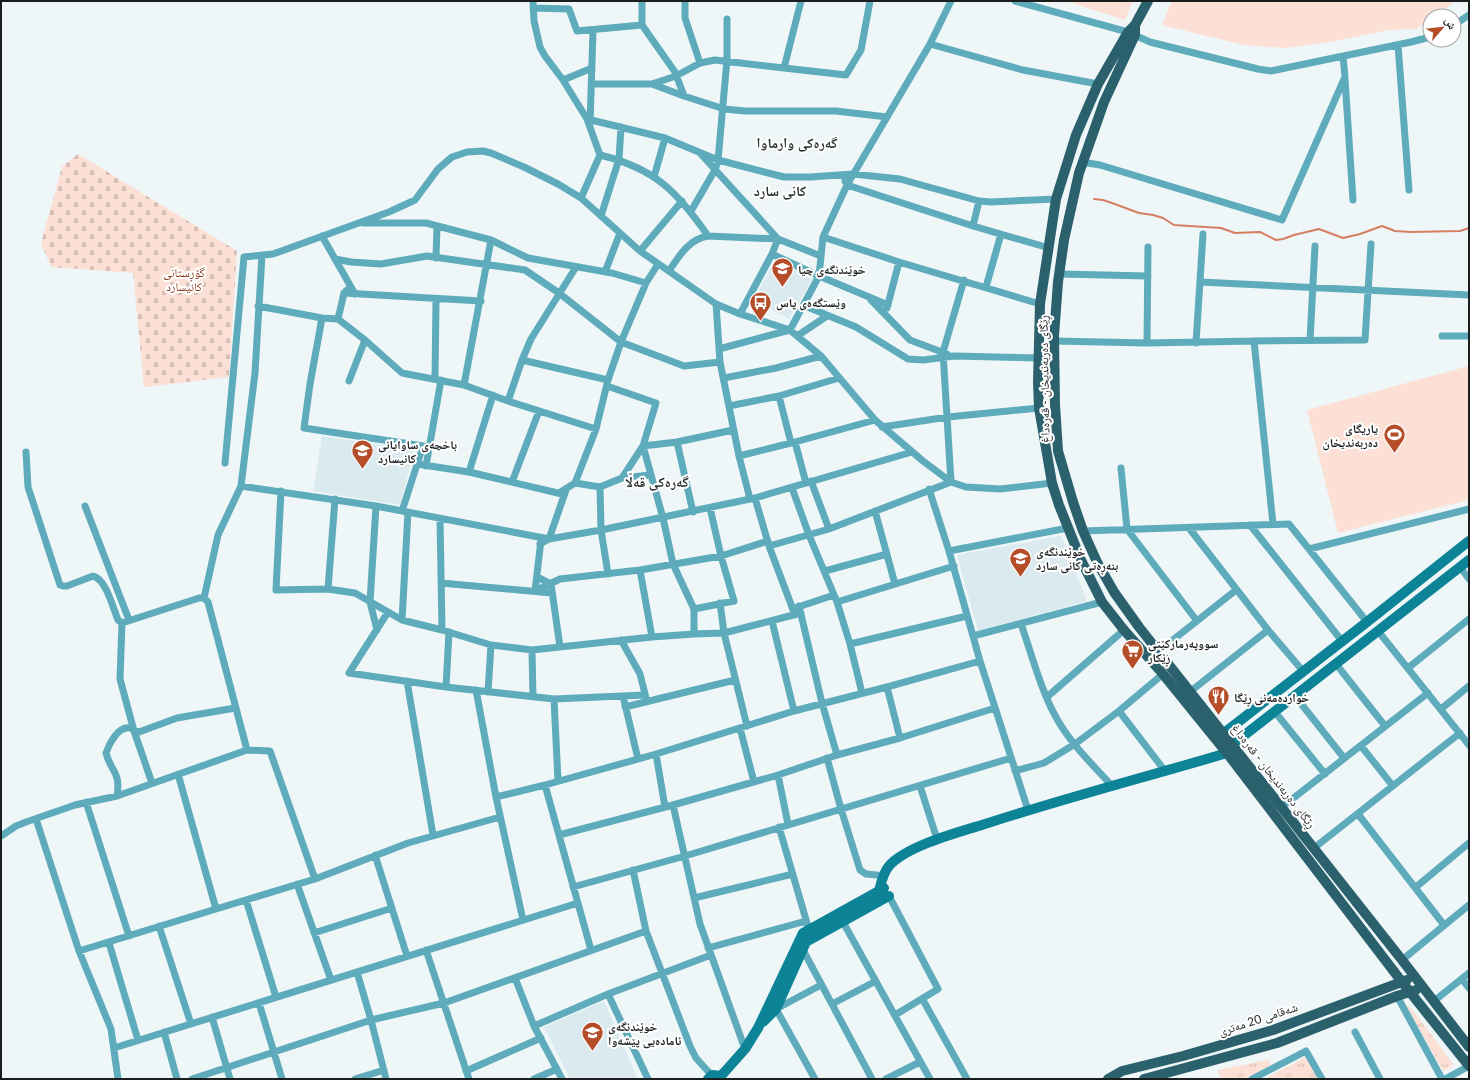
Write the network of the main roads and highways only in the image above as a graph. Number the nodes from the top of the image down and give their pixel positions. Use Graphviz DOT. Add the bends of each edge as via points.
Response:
graph roads {
  1 [pos="1148,1"];
  2 [pos="1133,31"];
  3 [pos="1047,259"];
  4 [pos="1059,274"];
  5 [pos="1044,280"];
  6 [pos="1139,627"];
  7 [pos="1126,632"];
  8 [pos="1230,748"];
  9 [pos="1414,977"];
  10 [pos="1402,982"];
  11 [pos="1423,987"];
  12 [pos="1377,991"];
  13 [pos="1410,992"];
  14 [pos="1382,1001"];
  15 [pos="1469,1047"];
  16 [pos="1469,1066"];
  17 [pos="1108,1079"];
  18 [pos="1144,1079"];
  1 -- 2 [label="main road, ڕێگای دەربەندیخان - قەرەداغ"];
  2 -- 3 [label="main road" via="1098,84 1076,135 1056,199"];
  2 -- 4 [label="main road, ڕێگای دەربەندیخان - قەرەداغ" via="1082,162 1070,210"];
  3 -- 4 [label="main road" via="1050,265 1058,266"];
  3 -- 5 [label="main road"];
  4 -- 5 [label="main road"];
  4 -- 6 [label="main road, ڕێگای دەربەندیخان - قەرەداغ" via="1055,341 1058,451 1082,532 1114,592"];
  5 -- 7 [label="main road" via="1040,304 1039,408 1052,483 1081,560 1102,602"];
  6 -- 7 [label="main road"];
  6 -- 8 [label="main road, ڕێگای دەربەندیخان - قەرەداغ" via="1224,733"];
  7 -- 8 [label="main road"];
  8 -- 9 [label="main road, ڕێگای دەربەندیخان - قەرەداغ" via="1282,807"];
  8 -- 10 [label="main road"];
  9 -- 10 [label="main road, شەقامی 20 مەتری"];
  9 -- 11 [label="main road, ڕێگای دەربەندیخان - قەرەداغ"];
  10 -- 12 [label="main road, شەقامی 20 مەتری"];
  10 -- 13 [label="main road"];
  11 -- 13 [label="main road"];
  11 -- 15 [label="main road, ڕێگای دەربەندیخان - قەرەداغ"];
  12 -- 14 [label="main road"];
  12 -- 17 [label="main road, شەقامی 20 مەتری" via="1273,1030 1122,1071"];
  13 -- 14 [label="main road"];
  13 -- 16 [label="main road"];
  14 -- 18 [label="main road" via="1277,1043"];
}
